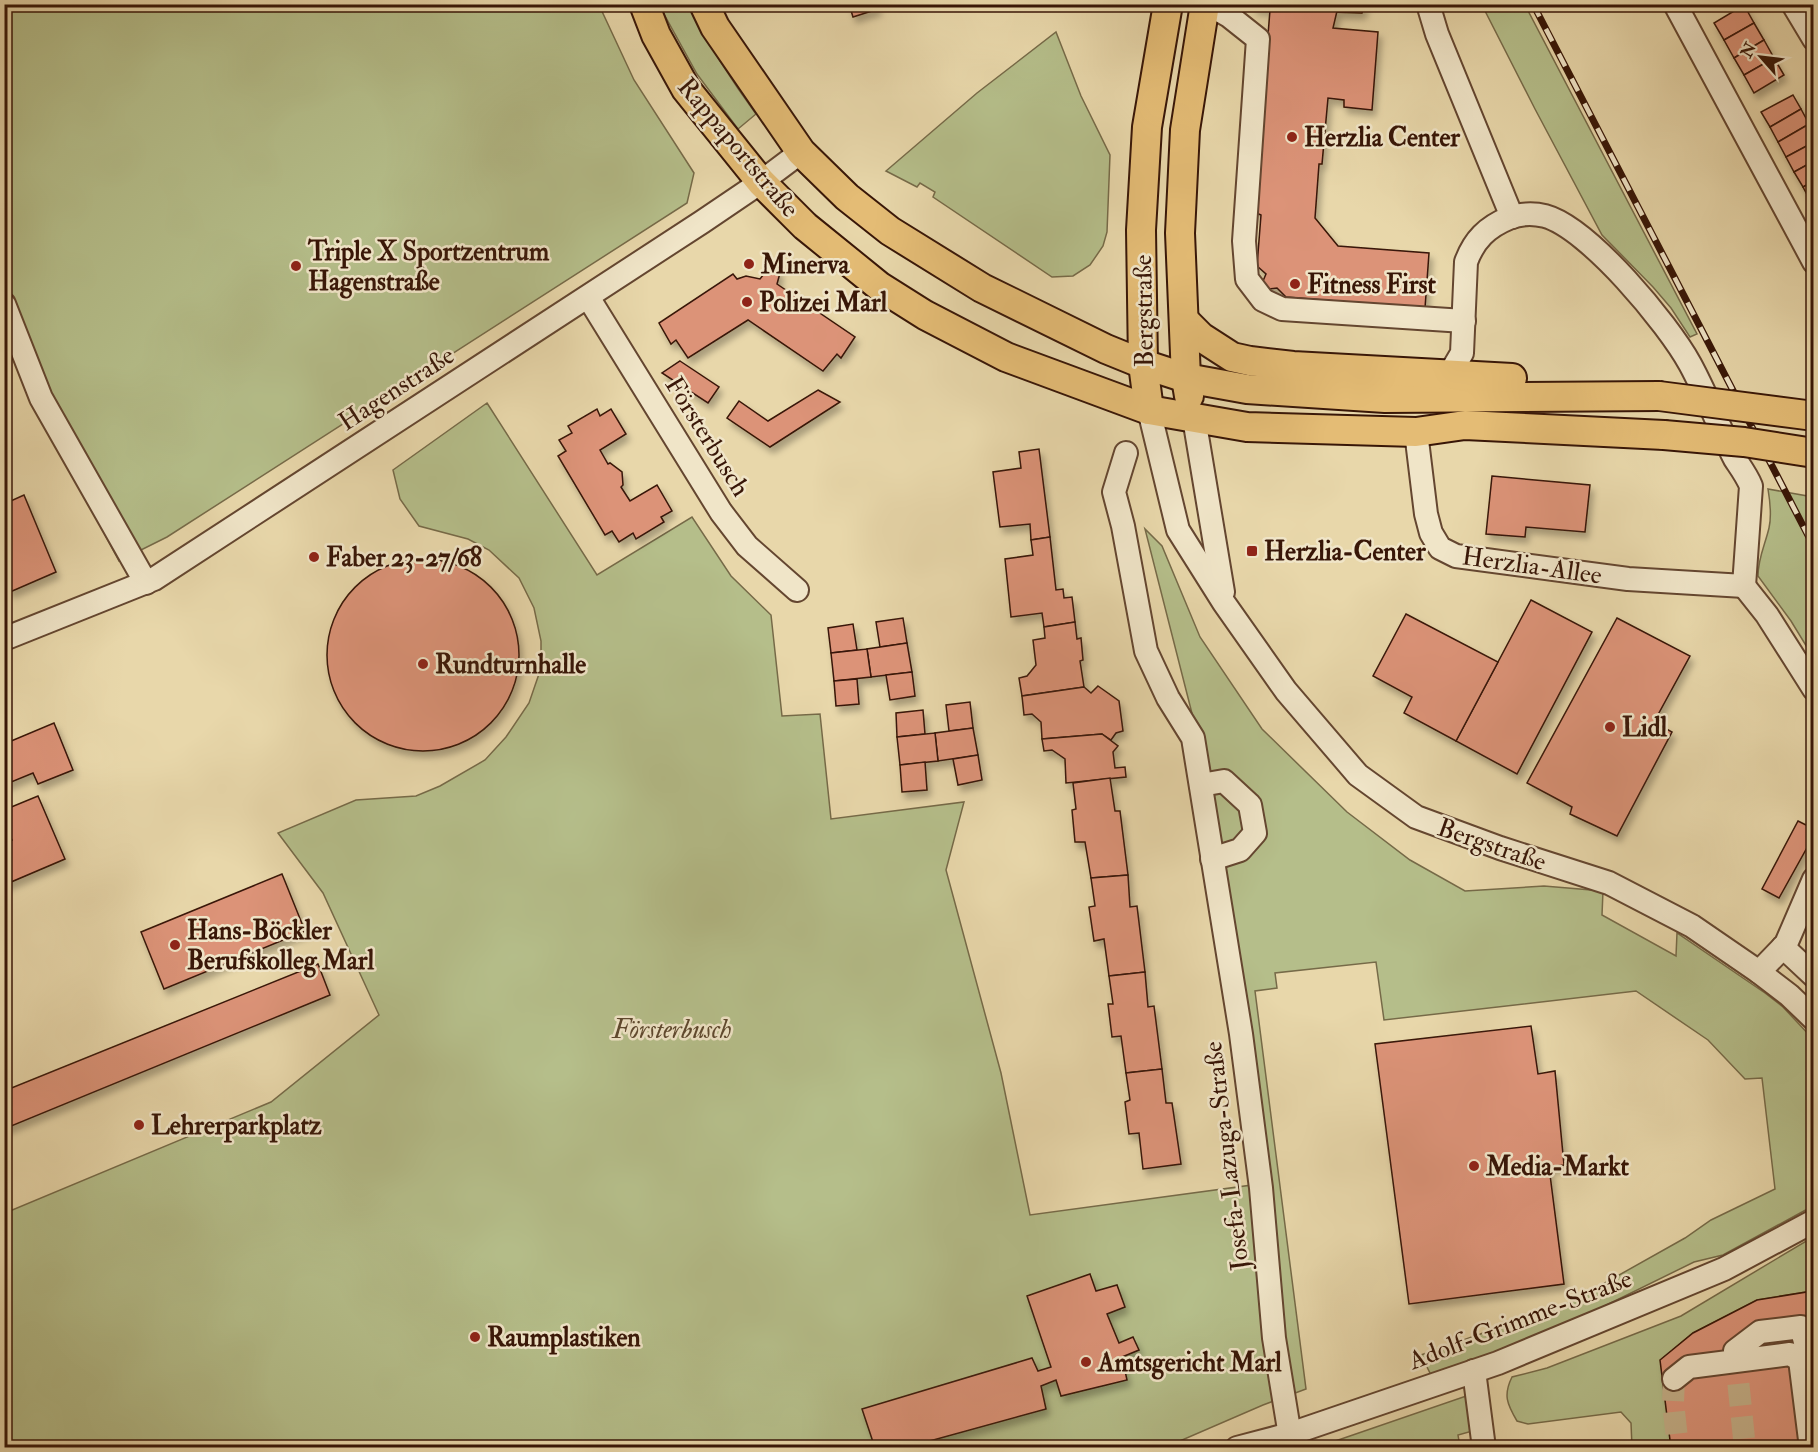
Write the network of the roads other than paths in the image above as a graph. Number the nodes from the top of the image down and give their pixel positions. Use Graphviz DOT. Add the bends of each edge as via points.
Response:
graph roads {
  1 [pos="644,4"];
  2 [pos="704,4"];
  3 [pos="1168,4"];
  4 [pos="1207,4"];
  5 [pos="1428,4"];
  6 [pos="1675,4"];
  7 [pos="1794,4"];
  8 [pos="1814,39"];
  9 [pos="801,152"];
  10 [pos="761,182"];
  11 [pos="1512,217"];
  12 [pos="1814,262"];
  13 [pos="588,297"];
  14 [pos="4,304"];
  15 [pos="1184,320"];
  16 [pos="1464,321"];
  17 [pos="1143,364"];
  18 [pos="1186,378"];
  19 [pos="1442,386"];
  20 [pos="1149,410"];
  21 [pos="1814,416"];
  22 [pos="1194,418"];
  23 [pos="1416,432"];
  24 [pos="1126,453"];
  25 [pos="1814,453"];
  26 [pos="146,583"];
  27 [pos="1744,586"];
  28 [pos="797,590"];
  29 [pos="1224,603"];
  30 [pos="4,639"];
  31 [pos="1814,689"];
  32 [pos="1201,785"];
  33 [pos="1212,859"];
  34 [pos="1814,879"];
  35 [pos="1783,947"];
  36 [pos="1759,972"];
  37 [pos="1814,976"];
  38 [pos="1814,1019"];
  39 [pos="1814,1221"];
  40 [pos="1805,1342"];
  41 [pos="1735,1351"];
  42 [pos="1474,1371"];
  43 [pos="1674,1379"];
  44 [pos="1291,1441"];
  45 [pos="1237,1448"];
  46 [pos="1484,1448"];
  47 [pos="1811,1448"];
  1 -- 10 [label="main road, Rappaportstraße" via="686,89"];
  2 -- 9 [label="main road, Rappaportstraße" via="714,27"];
  3 -- 17 [label="main road, Bergstraße" via="1147,128 1141,230"];
  4 -- 15 [label="main road, Bergstraße" via="1185,130 1180,233"];
  4 -- 16 [label="street" via="1258,39 1244,241 1247,279 1263,300 1282,309"];
  5 -- 11 [label="street"];
  6 -- 12 [label="street"];
  7 -- 8 [label="street"];
  9 -- 10 [label="street, Hagenstraße"];
  9 -- 17 [label="main road, Rappaportstraße" via="855,204 947,268"];
  10 -- 13 [label="street, Hagenstraße"];
  10 -- 20 [label="main road, Rappaportstraße" via="805,226 879,286 925,315 1006,357"];
  11 -- 16 [label="street" via="1494,224 1470,252 1466,262"];
  11 -- 27 [label="street" via="1545,216 1569,228 1612,265 1647,304 1689,363 1751,486"];
  13 -- 26 [label="street, Hagenstraße"];
  13 -- 28 [label="street, Försterbusch" via="721,512 747,546"];
  14 -- 26 [label="street" via="41,398"];
  15 -- 18 [label="main road, Bergstraße"];
  15 -- 19 [label="main road" via="1201,337 1232,357"];
  16 -- 19 [label="street" via="1462,353"];
  17 -- 18 [label="main road"];
  17 -- 20 [label="main road, Bergstraße"];
  18 -- 19 [label="main road" via="1247,389 1385,398"];
  18 -- 22 [label="main road, Bergstraße"];
  19 -- 21 [label="main road, bridge" via="1659,396"];
  20 -- 22 [label="main road"];
  20 -- 29 [label="street, Bergstraße" via="1178,530"];
  22 -- 23 [label="main road" via="1247,428"];
  22 -- 29 [label="street, Bergstraße"];
  23 -- 25 [label="main road, bridge" via="1465,425 1664,435"];
  23 -- 27 [label="street, Herzlia-Allee" via="1431,533 1440,548 1456,556 1628,579"];
  24 -- 32 [label="street, Josefa-Lazuga-Straße" via="1114,492 1146,651 1193,738"];
  26 -- 30 [label="street, Hagenstraße"];
  27 -- 31 [label="street"];
  29 -- 36 [label="street, Bergstraße" via="1286,690 1358,775 1416,817 1609,883 1692,926"];
  32 -- 33 [label="street, Josefa-Lazuga-Straße"];
  32 -- 33 [label="street" via="1224,781 1250,805 1255,833 1240,850"];
  33 -- 44 [label="street, Josefa-Lazuga-Straße" via="1241,1034 1261,1188 1274,1338"];
  34 -- 35 [label="street"];
  35 -- 36 [label="street"];
  35 -- 37 [label="street"];
  36 -- 38 [label="street, Bergstraße"];
  39 -- 42 [label="street, Adolf-Grimme-Straße" via="1724,1269"];
  40 -- 41 [label="street" via="1801,1327 1760,1332"];
  42 -- 44 [label="street, Adolf-Grimme-Straße"];
  42 -- 46 [label="street"];
  43 -- 47 [label="street" via="1689,1367 1790,1354 1800,1360"];
  44 -- 45 [label="street, Adolf-Grimme-Straße"];
}
